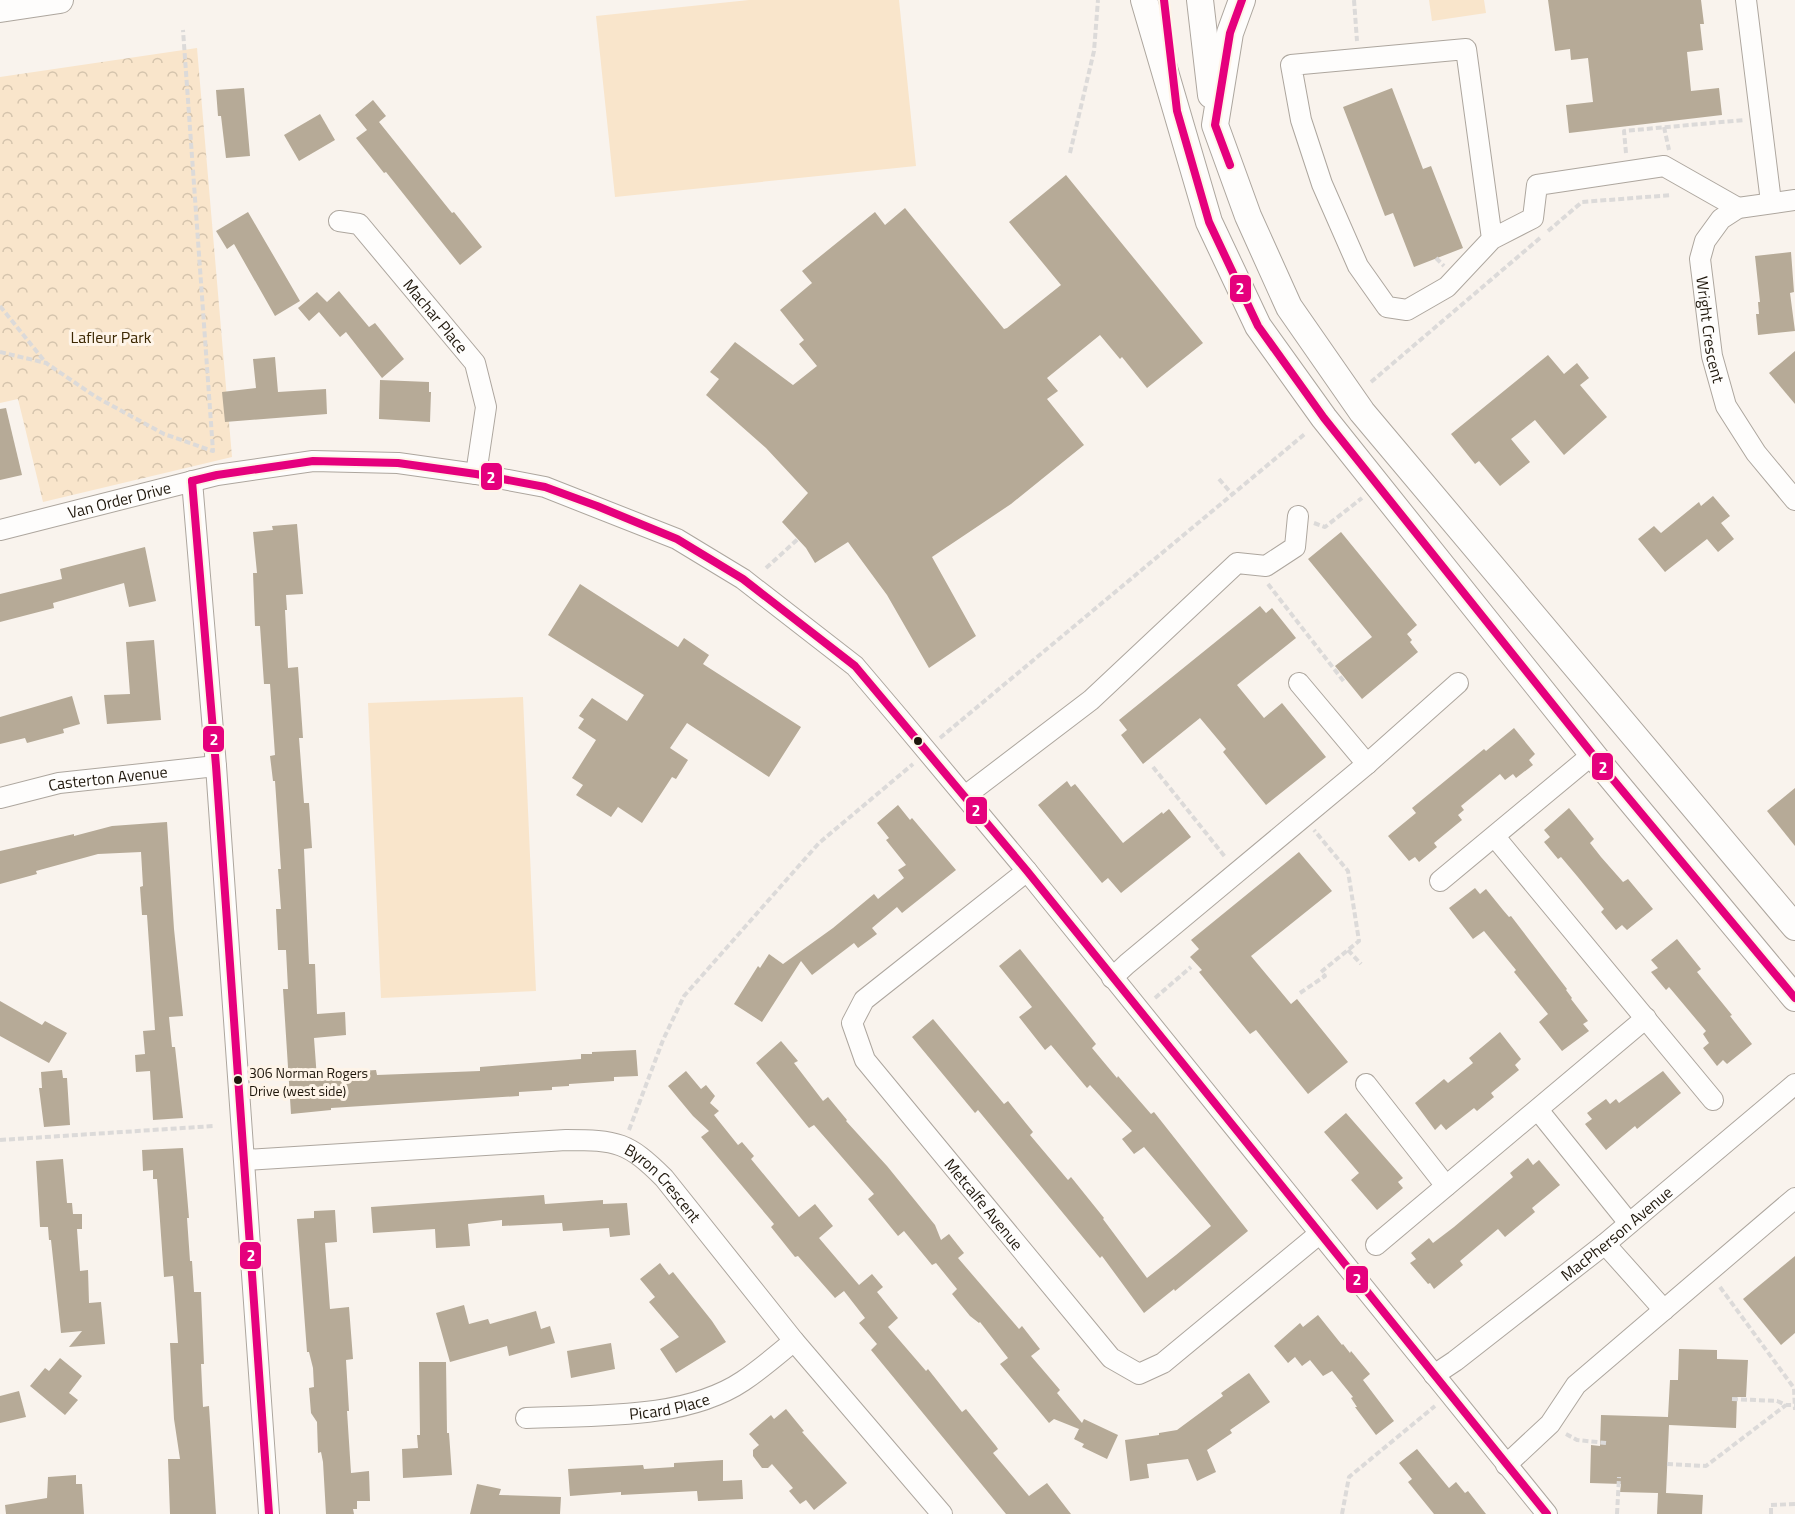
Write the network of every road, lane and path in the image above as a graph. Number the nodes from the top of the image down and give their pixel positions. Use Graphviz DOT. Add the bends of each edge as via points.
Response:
graph roads {
  1 [pos="60,0"];
  2 [pos="1098,0"];
  3 [pos="1144,0"];
  4 [pos="1164,0"];
  5 [pos="1200,0"];
  6 [pos="1242,0"];
  7 [pos="1746,0"];
  8 [pos="0,9"];
  9 [pos="183,30"];
  10 [pos="1177,111"];
  11 [pos="1761,118"];
  12 [pos="1215,125"];
  13 [pos="1070,153"];
  14 [pos="1628,172"];
  15 [pos="1672,195"];
  16 [pos="1795,200"];
  17 [pos="1771,202"];
  18 [pos="1738,208"];
  19 [pos="339,221"];
  20 [pos="1491,239"];
  21 [pos="0,306"];
  22 [pos="0,352"];
  23 [pos="46,363"];
  24 [pos="1371,382"];
  25 [pos="476,474"];
  26 [pos="1219,479"];
  27 [pos="192,482"];
  28 [pos="1232,494"];
  29 [pos="1362,497"];
  30 [pos="1795,500"];
  31 [pos="1298,516"];
  32 [pos="0,530"];
  33 [pos="798,539"];
  34 [pos="1266,566"];
  35 [pos="766,568"];
  36 [pos="1458,682"];
  37 [pos="1299,683"];
  38 [pos="1345,683"];
  39 [pos="1593,754"];
  40 [pos="1367,764"];
  41 [pos="216,766"];
  42 [pos="1153,767"];
  43 [pos="965,796"];
  44 [pos="0,798"];
  45 [pos="1303,817"];
  46 [pos="1495,837"];
  47 [pos="1027,872"];
  48 [pos="1238,872"];
  49 [pos="1440,881"];
  50 [pos="1795,927"];
  51 [pos="1348,950"];
  52 [pos="1361,964"];
  53 [pos="1191,967"];
  54 [pos="1112,978"];
  55 [pos="1300,993"];
  56 [pos="1795,998"];
  57 [pos="1155,999"];
  58 [pos="1646,1018"];
  59 [pos="1366,1084"];
  60 [pos="1795,1084"];
  61 [pos="1713,1100"];
  62 [pos="1538,1110"];
  63 [pos="214,1126"];
  64 [pos="0,1140"];
  65 [pos="245,1160"];
  66 [pos="1446,1186"];
  67 [pos="1795,1198"];
  68 [pos="1629,1223"];
  69 [pos="1319,1234"];
  70 [pos="1605,1244"];
  71 [pos="1376,1245"];
  72 [pos="1709,1272"];
  73 [pos="1664,1310"];
  74 [pos="794,1341"];
  75 [pos="1434,1375"];
  76 [pos="1449,1395"];
  77 [pos="1732,1399"];
  78 [pos="1786,1405"];
  79 [pos="1795,1405"];
  80 [pos="1795,1410"];
  81 [pos="526,1418"];
  82 [pos="1550,1424"];
  83 [pos="1606,1443"];
  84 [pos="1667,1464"];
  85 [pos="1506,1466"];
  86 [pos="1619,1477"];
  87 [pos="1795,1504"];
  88 [pos="269,1514"];
  89 [pos="942,1514"];
  90 [pos="1342,1514"];
  91 [pos="1547,1514"];
  92 [pos="1617,1514"];
  93 [pos="1771,1514"];
  1 -- 8 [label="main road"];
  2 -- 13 [label="path" via="1094,51"];
  3 -- 10 [label="main road"];
  4 -- 10 [label="main road"];
  5 -- 12 [label="main road"];
  6 -- 12 [label="main road" via="1230,33"];
  7 -- 11 [label="street"];
  9 -- 23 [label="path" via="213,451 164,434 96,397"];
  10 -- 39 [label="main road" via="1209,222 1258,326 1324,418"];
  11 -- 14 [label="path" via="1624,131"];
  11 -- 17 [label="street"];
  12 -- 50 [label="main road" via="1248,216 1289,307 1362,412"];
  14 -- 18 [label="street" via="1664,166"];
  14 -- 20 [label="street" via="1537,185 1533,218"];
  15 -- 24 [label="path" via="1582,202"];
  16 -- 17 [label="street, Wright Crescent"];
  17 -- 18 [label="street, Wright Crescent"];
  18 -- 30 [label="street, Wright Crescent" via="1721,219 1705,241 1700,259 1712,356 1726,406 1756,453"];
  19 -- 25 [label="street, Machar Place" via="359,224 475,363 486,407"];
  20 -- 20 [label="street" via="1466,49 1291,65 1301,120 1322,184 1358,266 1387,307 1407,310 1447,287"];
  21 -- 23 [label="path"];
  22 -- 23 [label="path"];
  25 -- 27 [label="street, Van Order Drive" via="398,463 313,461"];
  25 -- 43 [label="street, Van Order Drive" via="545,487 597,507 677,539 743,579 855,666"];
  26 -- 28 [label="path"];
  27 -- 32 [label="street, Van Order Drive"];
  27 -- 41 [label="street"];
  29 -- 31 [label="path" via="1325,527"];
  31 -- 34 [label="street" via="1295,547"];
  33 -- 35 [label="path"];
  34 -- 38 [label="path" via="1274,576 1266,583"];
  34 -- 43 [label="street" via="1237,563 1091,700"];
  36 -- 40 [label="street"];
  37 -- 40 [label="street"];
  39 -- 46 [label="street"];
  39 -- 56 [label="main road"];
  40 -- 45 [label="street"];
  41 -- 44 [label="street, Casterton Avenue" via="59,783"];
  41 -- 65 [label="street"];
  42 -- 48 [label="path"];
  43 -- 47 [label="street, Van Order Drive"];
  45 -- 48 [label="street"];
  45 -- 51 [label="path" via="1348,871 1359,941"];
  46 -- 49 [label="street"];
  46 -- 58 [label="street"];
  47 -- 54 [label="street, Van Order Drive"];
  47 -- 69 [label="street, Metcalfe Avenue" via="864,1000 852,1023 865,1060 1111,1358 1139,1374 1163,1364"];
  48 -- 54 [label="street"];
  51 -- 52 [label="path"];
  51 -- 55 [label="path" via="1321,972 1325,976"];
  53 -- 57 [label="path"];
  54 -- 69 [label="street, Van Order Drive"];
  58 -- 61 [label="street"];
  58 -- 62 [label="street"];
  59 -- 66 [label="street"];
  60 -- 68 [label="street, MacPherson Avenue"];
  62 -- 66 [label="street"];
  62 -- 68 [label="street"];
  63 -- 64 [label="path"];
  65 -- 74 [label="street, Byron Crescent" via="566,1140 601,1140 624,1146 643,1157 664,1178"];
  65 -- 88 [label="street"];
  66 -- 71 [label="street"];
  67 -- 72 [label="street"];
  68 -- 70 [label="street, MacPherson Avenue"];
  69 -- 75 [label="street, Van Order Drive"];
  70 -- 73 [label="street"];
  70 -- 75 [label="street, MacPherson Avenue"];
  72 -- 73 [label="street"];
  72 -- 79 [label="path" via="1794,1388"];
  73 -- 82 [label="street" via="1576,1386"];
  74 -- 81 [label="street, Picard Place" via="741,1382 704,1399 658,1412"];
  74 -- 89 [label="street, Byron Crescent"];
  75 -- 76 [label="street, Van Order Drive"];
  76 -- 85 [label="street, Van Order Drive"];
  76 -- 90 [label="path" via="1349,1477"];
  77 -- 78 [label="path"];
  78 -- 79 [label="path"];
  78 -- 84 [label="path" via="1706,1466"];
  79 -- 80 [label="path"];
  82 -- 83 [label="path" via="1577,1440"];
  82 -- 85 [label="street"];
  85 -- 91 [label="street, Van Order Drive"];
  86 -- 92 [label="path"];
  87 -- 93 [label="path" via="1771,1505"];
}
